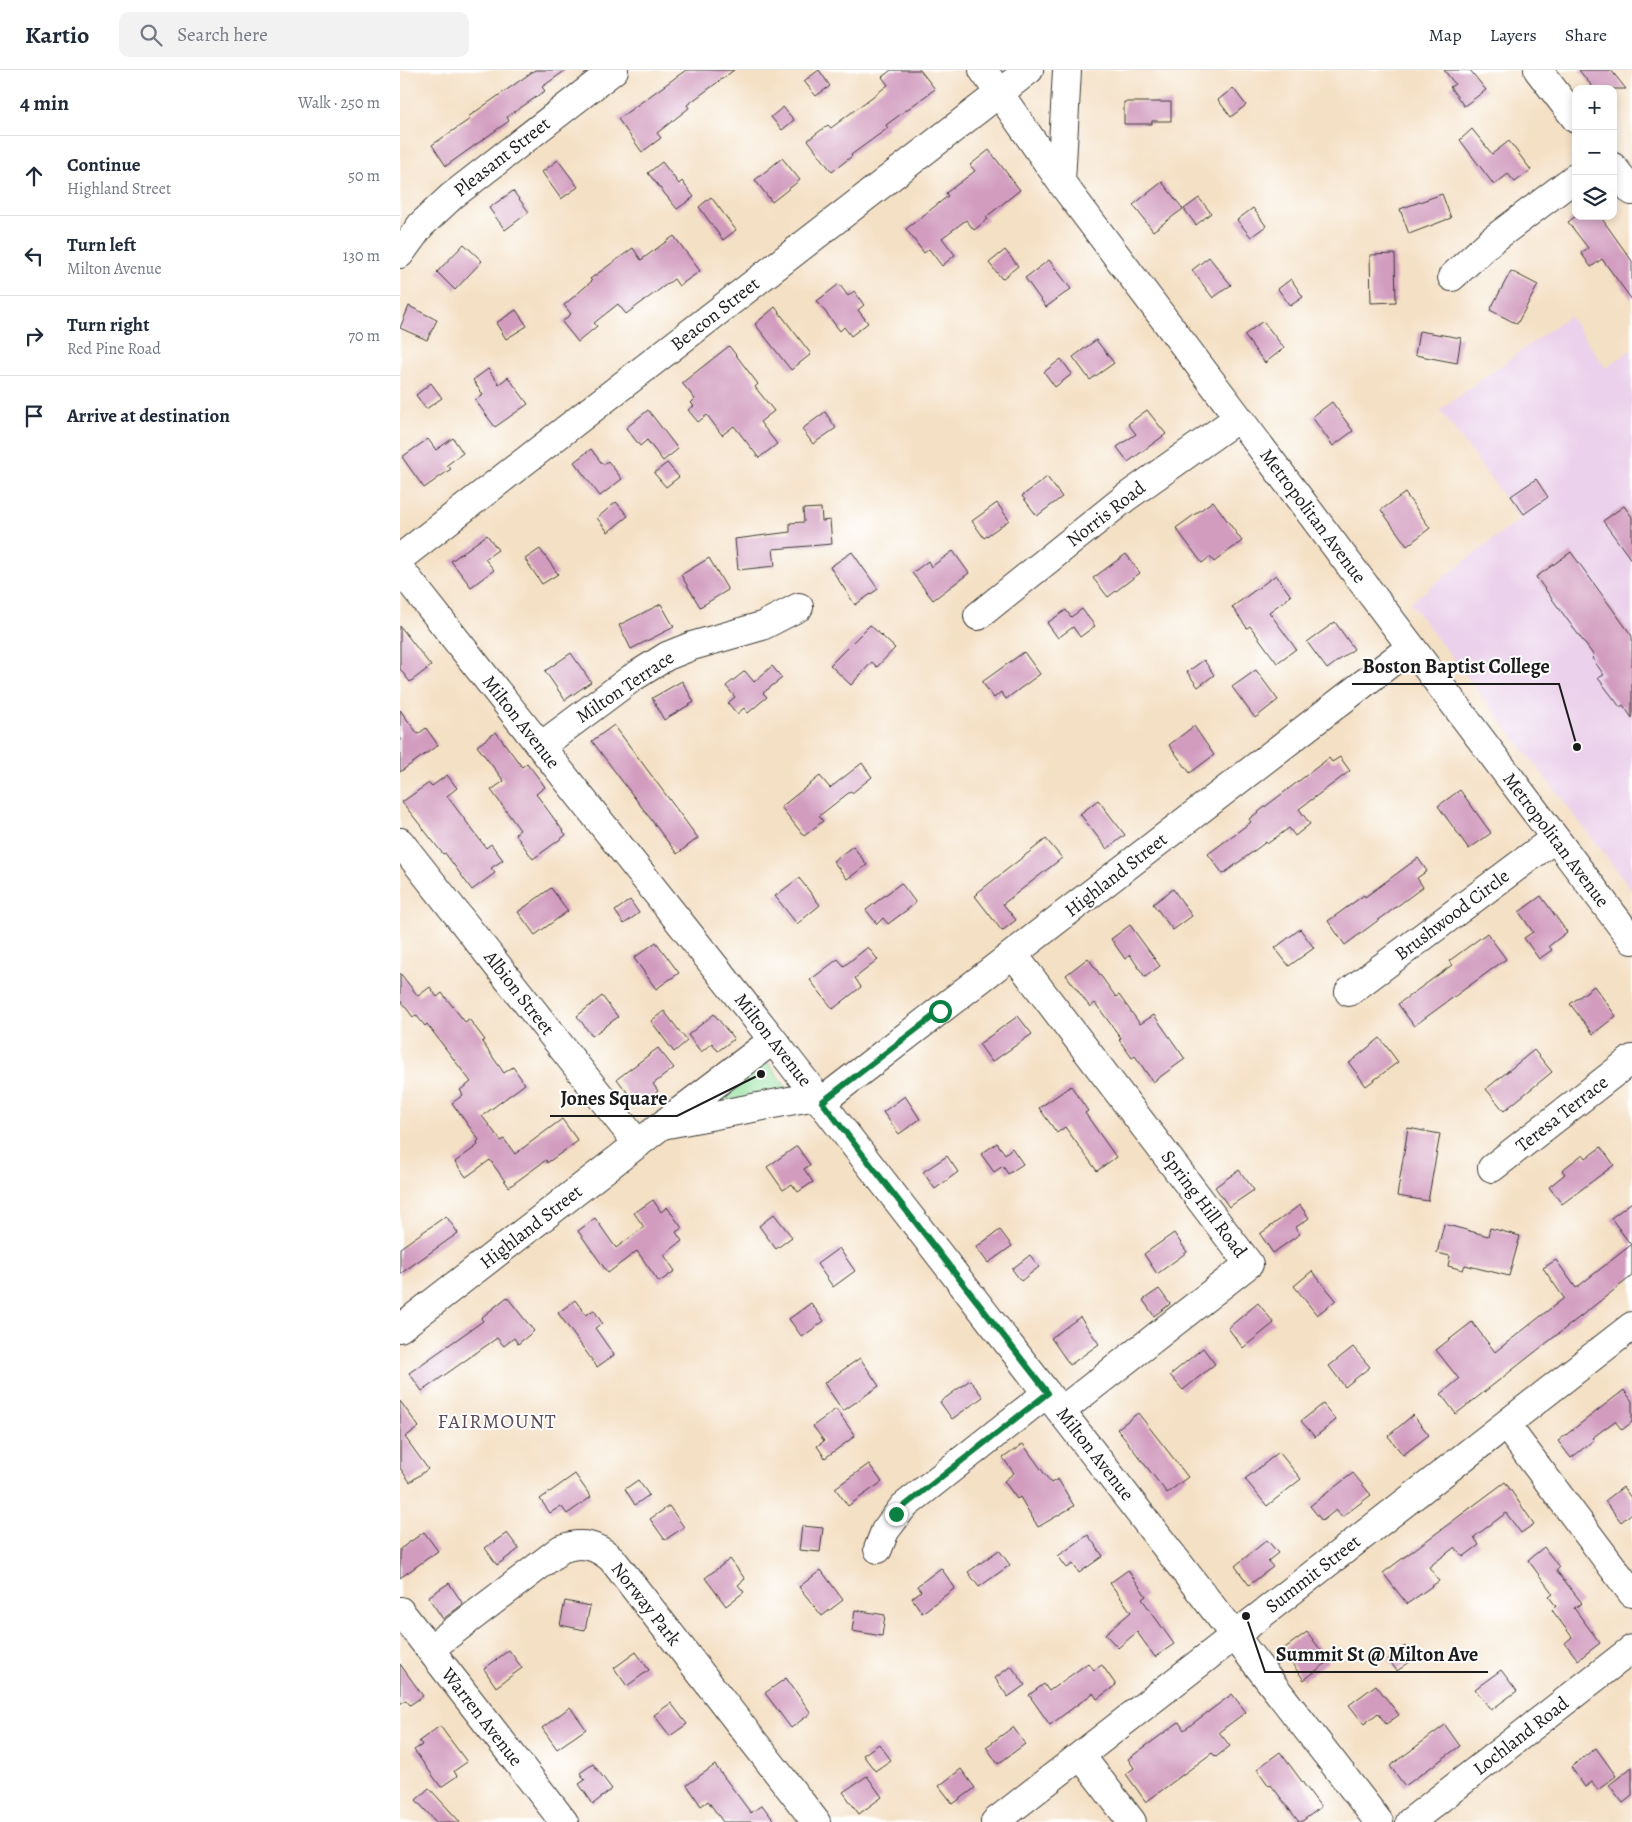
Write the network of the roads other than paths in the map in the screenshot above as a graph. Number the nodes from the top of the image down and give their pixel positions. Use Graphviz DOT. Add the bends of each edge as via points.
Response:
graph roads {
  1 [pos="614,70"];
  2 [pos="983,70"];
  3 [pos="1029,70"];
  4 [pos="1068,70"];
  5 [pos="1538,70"];
  6 [pos="1000,94"];
  7 [pos="1572,114"];
  8 [pos="1617,172"];
  9 [pos="1572,180"];
  10 [pos="1061,182"];
  11 [pos="1632,191"];
  12 [pos="400,254"];
  13 [pos="1452,278"];
  14 [pos="1238,418"];
  15 [pos="400,558"];
  16 [pos="400,569"];
  17 [pos="799,608"];
  18 [pos="978,616"];
  19 [pos="1412,647"];
  20 [pos="541,746"];
  21 [pos="1555,838"];
  22 [pos="400,842"];
  23 [pos="1632,940"];
  24 [pos="1013,954"];
  25 [pos="1349,992"];
  26 [pos="773,1040"];
  27 [pos="1632,1059"];
  28 [pos="819,1099"];
  29 [pos="662,1125"];
  30 [pos="638,1144"];
  31 [pos="1492,1168"];
  32 [pos="1632,1326"];
  33 [pos="400,1328"];
  34 [pos="1054,1402"];
  35 [pos="1506,1424"];
  36 [pos="878,1549"];
  37 [pos="1632,1593"];
  38 [pos="400,1611"];
  39 [pos="1235,1635"];
  40 [pos="430,1649"];
  41 [pos="1632,1649"];
  42 [pos="1080,1756"];
  43 [pos="564,1822"];
  44 [pos="816,1822"];
  45 [pos="995,1822"];
  46 [pos="1132,1822"];
  47 [pos="1379,1822"];
  48 [pos="1410,1822"];
  1 -- 12 [label="street, Pleasant Street" via="452,196 422,225"];
  2 -- 6 [label="street, Metropolitan Avenue"];
  3 -- 6 [label="street, Beacon Street"];
  4 -- 10 [label="street"];
  5 -- 7 [label="street"];
  6 -- 10 [label="street, Metropolitan Avenue"];
  6 -- 15 [label="street, Beacon Street"];
  8 -- 11 [label="street"];
  9 -- 13 [label="street" via="1490,241"];
  10 -- 14 [label="street, Metropolitan Avenue"];
  14 -- 18 [label="street, Norris Road" via="1125,498"];
  14 -- 19 [label="street, Metropolitan Avenue"];
  16 -- 20 [label="street, Milton Avenue"];
  17 -- 20 [label="street, Milton Terrace" via="762,626 667,656"];
  19 -- 21 [label="street, Metropolitan Avenue"];
  19 -- 24 [label="street, Highland Street"];
  20 -- 26 [label="street, Milton Avenue"];
  21 -- 23 [label="street, Metropolitan Avenue"];
  21 -- 25 [label="street, Brushwood Circle"];
  22 -- 30 [label="street, Albion Street"];
  24 -- 28 [label="street, Highland Street"];
  24 -- 34 [label="street, Spring Hill Road" via="1249,1264"];
  26 -- 28 [label="street, Milton Avenue"];
  26 -- 29 [label="street, Highland Street"];
  27 -- 31 [label="street, Teresa Terrace"];
  28 -- 29 [label="street, Highland Street"];
  28 -- 34 [label="street, Milton Avenue"];
  29 -- 30 [label="street, Highland Street"];
  30 -- 33 [label="street, Highland Street"];
  32 -- 35 [label="street, Summit Street"];
  34 -- 36 [label="street" via="903,1507 885,1531"];
  34 -- 39 [label="street, Milton Avenue"];
  35 -- 37 [label="street"];
  35 -- 39 [label="street, Summit Street"];
  38 -- 40 [label="street, Warren Avenue"];
  39 -- 42 [label="street, Summit Street"];
  39 -- 47 [label="street, Milton Avenue"];
  40 -- 43 [label="street, Warren Avenue"];
  40 -- 44 [label="street, Norway Park" via="561,1549 578,1544 597,1549 612,1559"];
  41 -- 48 [label="street, Lochland Road"];
  42 -- 45 [label="street, Summit Street"];
  42 -- 46 [label="street"];
}
